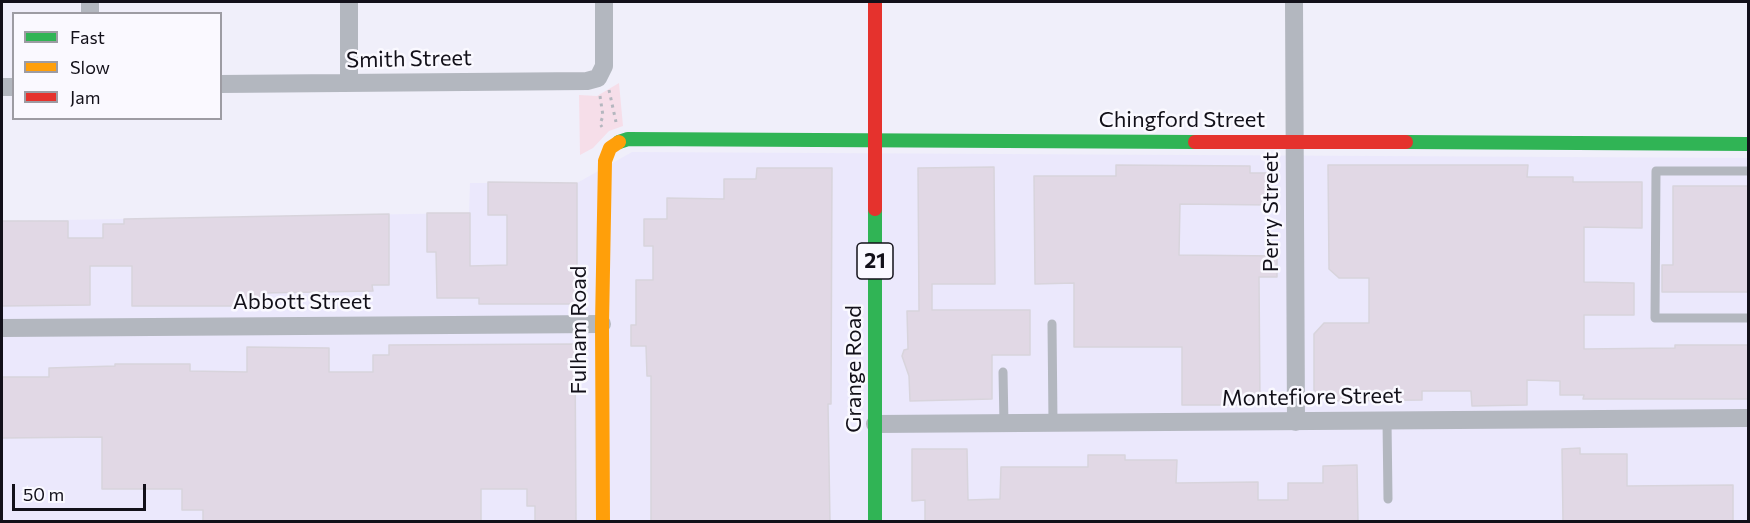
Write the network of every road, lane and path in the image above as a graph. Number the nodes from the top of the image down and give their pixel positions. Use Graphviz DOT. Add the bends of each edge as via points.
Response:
graph roads {
  1 [pos="349,2"];
  2 [pos="604,2"];
  3 [pos="875,2"];
  4 [pos="1294,2"];
  5 [pos="598,78"];
  6 [pos="349,83"];
  7 [pos="222,84"];
  8 [pos="875,140"];
  9 [pos="615,141"];
  10 [pos="1294,141"];
  11 [pos="1749,144"];
  12 [pos="1749,171"];
  13 [pos="1749,318"];
  14 [pos="602,324"];
  15 [pos="1052,324"];
  16 [pos="2,328"];
  17 [pos="1004,372"];
  18 [pos="1749,418"];
  19 [pos="1387,421"];
  20 [pos="1296,422"];
  21 [pos="1053,423"];
  22 [pos="875,424"];
  23 [pos="1004,424"];
  24 [pos="1388,499"];
  25 [pos="603,522"];
  26 [pos="875,522"];
  1 -- 6 [label="street"];
  2 -- 5 [label="street" via="604,66"];
  3 -- 8 [label="street, Grange Road / 21"];
  4 -- 10 [label="street, Perry Street"];
  5 -- 6 [label="street, Smith Street"];
  5 -- 9 [label="path" via="608,90 617,126"];
  5 -- 9 [label="path" via="603,116 600,124"];
  6 -- 7 [label="street, Smith Street"];
  8 -- 9 [label="street, Chingford Street"];
  8 -- 10 [label="street, Chingford Street"];
  8 -- 22 [label="street, Grange Road / 21"];
  9 -- 14 [label="street, Fulham Road" via="605,161"];
  10 -- 11 [label="street, Chingford Street"];
  10 -- 20 [label="street, Perry Street"];
  12 -- 13 [label="lane" via="1656,171 1655,318"];
  14 -- 16 [label="street, Abbott Street"];
  14 -- 25 [label="street, Fulham Road"];
  15 -- 21 [label="lane"];
  17 -- 23 [label="lane"];
  18 -- 19 [label="street, Montefiore Street"];
  19 -- 20 [label="street, Montefiore Street"];
  19 -- 24 [label="lane"];
  20 -- 21 [label="street, Montefiore Street"];
  21 -- 23 [label="street, Montefiore Street"];
  22 -- 23 [label="street, Montefiore Street"];
  22 -- 26 [label="street, Grange Road / 21"];
}
